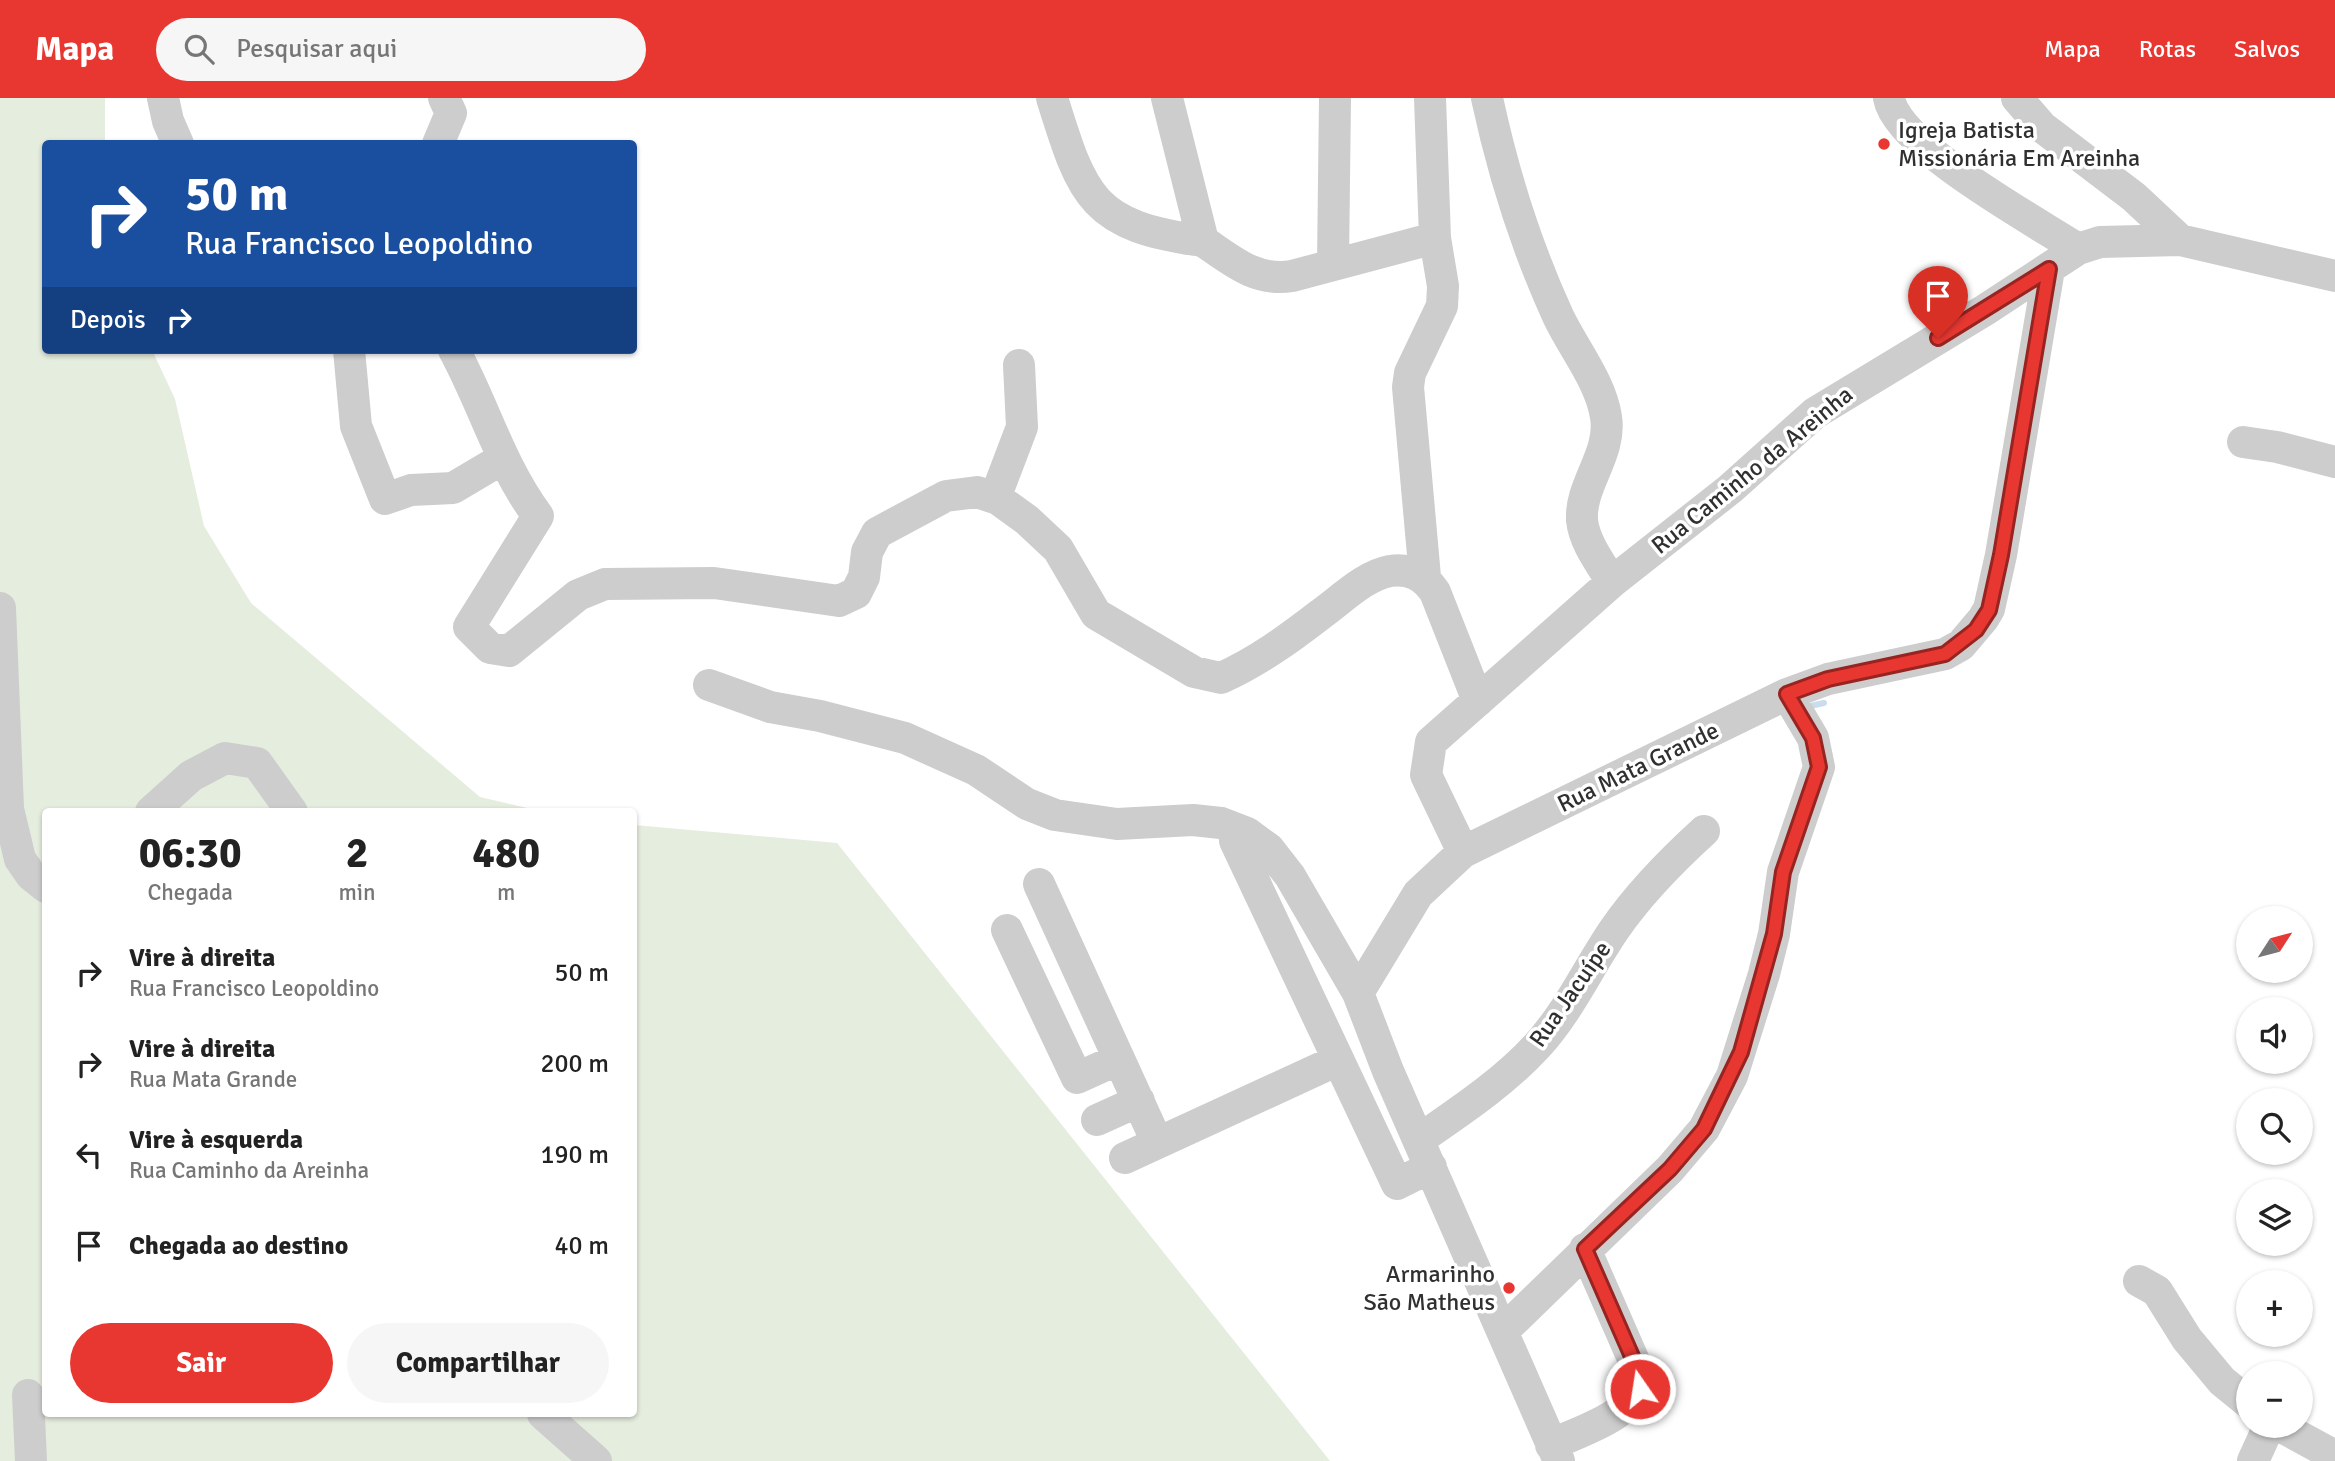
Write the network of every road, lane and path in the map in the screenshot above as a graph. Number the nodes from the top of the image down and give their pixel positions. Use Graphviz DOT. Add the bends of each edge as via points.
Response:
graph roads {
  1 [pos="163,98"];
  2 [pos="444,98"];
  3 [pos="1052,98"];
  4 [pos="1167,98"];
  5 [pos="1335,98"];
  6 [pos="1430,98"];
  7 [pos="1487,98"];
  8 [pos="1889,98"];
  9 [pos="2017,98"];
  10 [pos="176,140"];
  11 [pos="441,140"];
  12 [pos="1435,238"];
  13 [pos="2180,240"];
  14 [pos="1203,241"];
  15 [pos="2078,249"];
  16 [pos="1333,264"];
  17 [pos="2049,269"];
  18 [pos="2335,276"];
  19 [pos="349,354"];
  20 [pos="456,354"];
  21 [pos="1019,365"];
  22 [pos="2243,442"];
  23 [pos="502,459"];
  24 [pos="2335,462"];
  25 [pos="995,498"];
  26 [pos="1425,577"];
  27 [pos="1603,590"];
  28 [pos="0,608"];
  29 [pos="709,685"];
  30 [pos="1787,694"];
  31 [pos="1478,701"];
  32 [pos="155,808"];
  33 [pos="289,808"];
  34 [pos="1704,831"];
  35 [pos="1235,841"];
  36 [pos="1463,852"];
  37 [pos="42,884"];
  38 [pos="1038,884"];
  39 [pos="1007,930"];
  40 [pos="1358,993"];
  41 [pos="1119,1059"];
  42 [pos="1338,1060"];
  43 [pos="1139,1101"];
  44 [pos="1097,1120"];
  45 [pos="1157,1142"];
  46 [pos="1425,1153"];
  47 [pos="1125,1158"];
  48 [pos="1585,1249"];
  49 [pos="2139,1281"];
  50 [pos="1504,1330"];
  51 [pos="2236,1392"];
  52 [pos="28,1395"];
  53 [pos="546,1417"];
  54 [pos="2264,1438"];
  55 [pos="2301,1438"];
  56 [pos="1555,1453"];
  57 [pos="2335,1457"];
  58 [pos="31,1461"];
  59 [pos="596,1461"];
  60 [pos="2253,1461"];
  1 -- 10 [label="street"];
  2 -- 11 [label="street" via="451,113"];
  3 -- 14 [label="street" via="1076,170 1087,190 1111,215 1140,230"];
  4 -- 14 [label="street"];
  5 -- 16 [label="street"];
  6 -- 12 [label="street"];
  7 -- 27 [label="street" via="1524,232 1606,416 1605,444 1582,520"];
  8 -- 15 [label="street" via="1891,109 1918,142"];
  9 -- 13 [label="street, Rua Caminho da Areinha" via="2042,127 2134,197"];
  12 -- 16 [label="street"];
  12 -- 26 [label="street" via="1443,306 1410,373 1408,387"];
  13 -- 15 [label="street, Rua Caminho da Areinha" via="2100,242"];
  13 -- 18 [label="street, Rua Caminho da Areinha"];
  14 -- 16 [label="street" via="1251,273 1274,279"];
  15 -- 17 [label="street, Rua Caminho da Areinha"];
  17 -- 27 [label="street, Rua Caminho da Areinha" via="1815,413 1730,489"];
  17 -- 30 [label="street, Rua Mata Grande" via="1989,610 1961,645 1945,654 1828,679"];
  19 -- 23 [label="street" via="356,426 385,499 411,490 453,488"];
  20 -- 23 [label="street"];
  21 -- 25 [label="street" via="1022,427"];
  22 -- 24 [label="street"];
  23 -- 25 [label="street" via="538,516 469,627 491,648 509,651 578,595 605,584 714,583 839,601 856,593 877,533 946,496 977,492"];
  25 -- 26 [label="street" via="1058,549 1096,614 1194,672 1221,678 1274,648 1361,584 1388,571"];
  26 -- 31 [label="street"];
  27 -- 31 [label="street, Rua Caminho da Areinha"];
  28 -- 37 [label="street" via="8,809 20,859"];
  29 -- 40 [label="street" via="771,707 905,738 976,770 1027,804 1055,815 1117,824 1193,820 1221,823 1247,833 1269,849 1290,876"];
  30 -- 36 [label="street, Rua Mata Grande"];
  30 -- 48 [label="street" via="1813,738 1819,767 1783,872 1774,934 1741,1052 1704,1129 1670,1169"];
  31 -- 36 [label="street, Rua Caminho da Areinha" via="1431,742 1426,775"];
  32 -- 33 [label="street" via="191,776 225,758 257,763"];
  34 -- 46 [label="street, Rua Jacuípe" via="1635,901 1538,1045"];
  35 -- 42 [label="street"];
  36 -- 40 [label="street, Rua Mata Grande" via="1418,894"];
  38 -- 41 [label="street"];
  39 -- 41 [label="street" via="1077,1078"];
  40 -- 46 [label="street"];
  41 -- 43 [label="street"];
  42 -- 45 [label="street"];
  42 -- 46 [label="street, Rua Jacuípe" via="1397,1184"];
  43 -- 44 [label="street"];
  43 -- 45 [label="street"];
  45 -- 47 [label="street"];
  46 -- 50 [label="street"];
  48 -- 50 [label="street"];
  48 -- 56 [label="street" via="1641,1377 1640,1389 1626,1408"];
  49 -- 51 [label="street" via="2157,1291 2196,1349"];
  50 -- 56 [label="street"];
  52 -- 58 [label="street"];
  53 -- 59 [label="street"];
  54 -- 60 [label="street"];
  55 -- 57 [label="street"];
}
